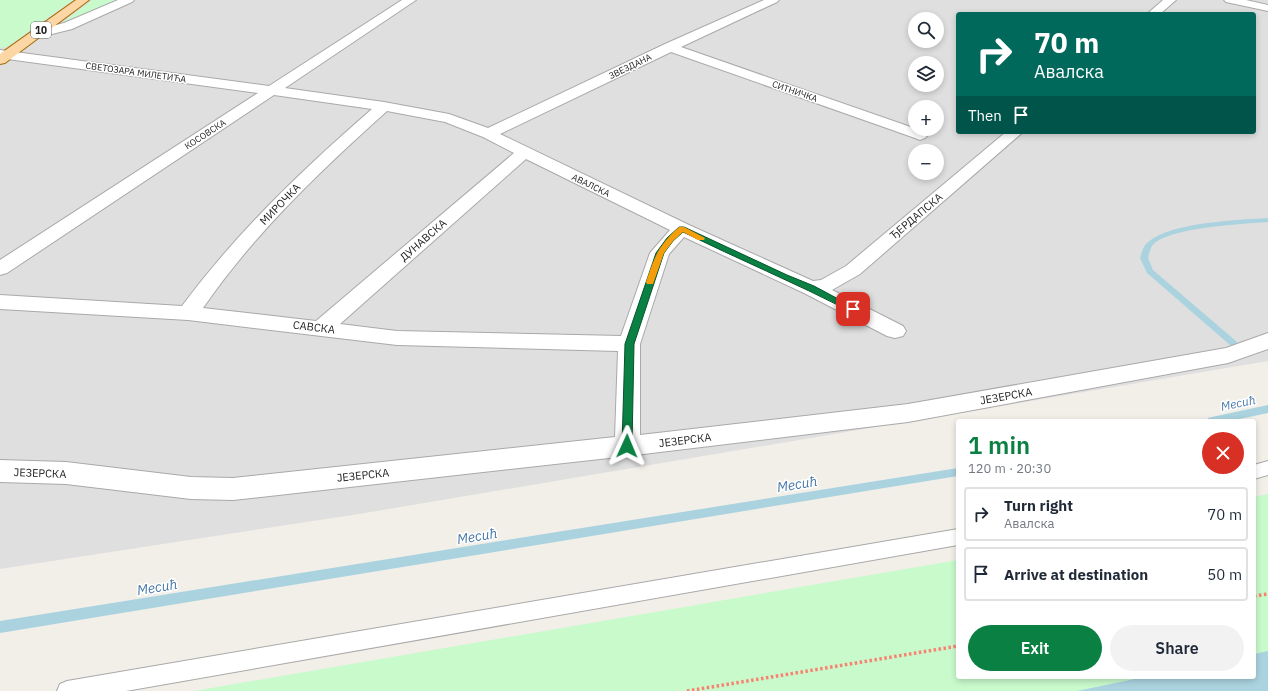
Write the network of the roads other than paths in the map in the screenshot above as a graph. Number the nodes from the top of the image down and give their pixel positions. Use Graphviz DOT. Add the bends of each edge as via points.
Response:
graph roads {
  1 [pos="83,0"];
  2 [pos="128,0"];
  3 [pos="410,0"];
  4 [pos="773,0"];
  5 [pos="1170,0"];
  6 [pos="1230,0"];
  7 [pos="1268,8"];
  8 [pos="1155,12"];
  9 [pos="36,34"];
  10 [pos="670,47"];
  11 [pos="3,56"];
  12 [pos="271,91"];
  13 [pos="384,106"];
  14 [pos="908,131"];
  15 [pos="488,134"];
  16 [pos="1013,134"];
  17 [pos="524,152"];
  18 [pos="682,229"];
  19 [pos="0,269"];
  20 [pos="811,288"];
  21 [pos="0,302"];
  22 [pos="188,313"];
  23 [pos="322,328"];
  24 [pos="895,331"];
  25 [pos="1268,341"];
  26 [pos="629,344"];
  27 [pos="627,446"];
  28 [pos="1268,468"];
  29 [pos="1256,471"];
  30 [pos="0,472"];
  31 [pos="956,537"];
  32 [pos="66,691"];
  1 -- 9 [label="main road, 10"];
  2 -- 9 [label="street" via="74,23"];
  3 -- 12 [label="street, КОСОВСКА"];
  4 -- 10 [label="street, ЗВЕЗДАНА"];
  5 -- 8 [label="street"];
  6 -- 7 [label="street"];
  9 -- 11 [label="main road, 10"];
  10 -- 14 [label="street, СИТНИЧКА"];
  10 -- 15 [label="street, ЗВЕЗДАНА"];
  11 -- 12 [label="street, СВЕТОЗАРА МИЛЕТИЋА"];
  12 -- 13 [label="street, АВАЛСКА"];
  12 -- 19 [label="street, КОСОВСКА"];
  13 -- 15 [label="street, АВАЛСКА" via="449,118"];
  13 -- 22 [label="street, МИРОЧКА" via="321,162 251,233"];
  15 -- 17 [label="street, АВАЛСКА"];
  16 -- 20 [label="street, ЂЕРДАПСКА" via="853,270 827,285"];
  17 -- 18 [label="street, АВАЛСКА"];
  17 -- 23 [label="street, ДУНАВСКА"];
  18 -- 20 [label="street, АВАЛСКА"];
  18 -- 26 [label="street" via="660,253"];
  20 -- 24 [label="street, АВАЛСКА"];
  21 -- 22 [label="street, САВСКА"];
  22 -- 23 [label="street, САВСКА"];
  23 -- 26 [label="street, САВСКА" via="426,340"];
  25 -- 27 [label="street, ЈЕЗЕРСКА" via="1228,355 945,407"];
  26 -- 27 [label="street"];
  27 -- 30 [label="street, ЈЕЗЕРСКА" via="233,489 191,488 66,473"];
  28 -- 29 [label="lane"];
  31 -- 32 [label="lane"];
}
